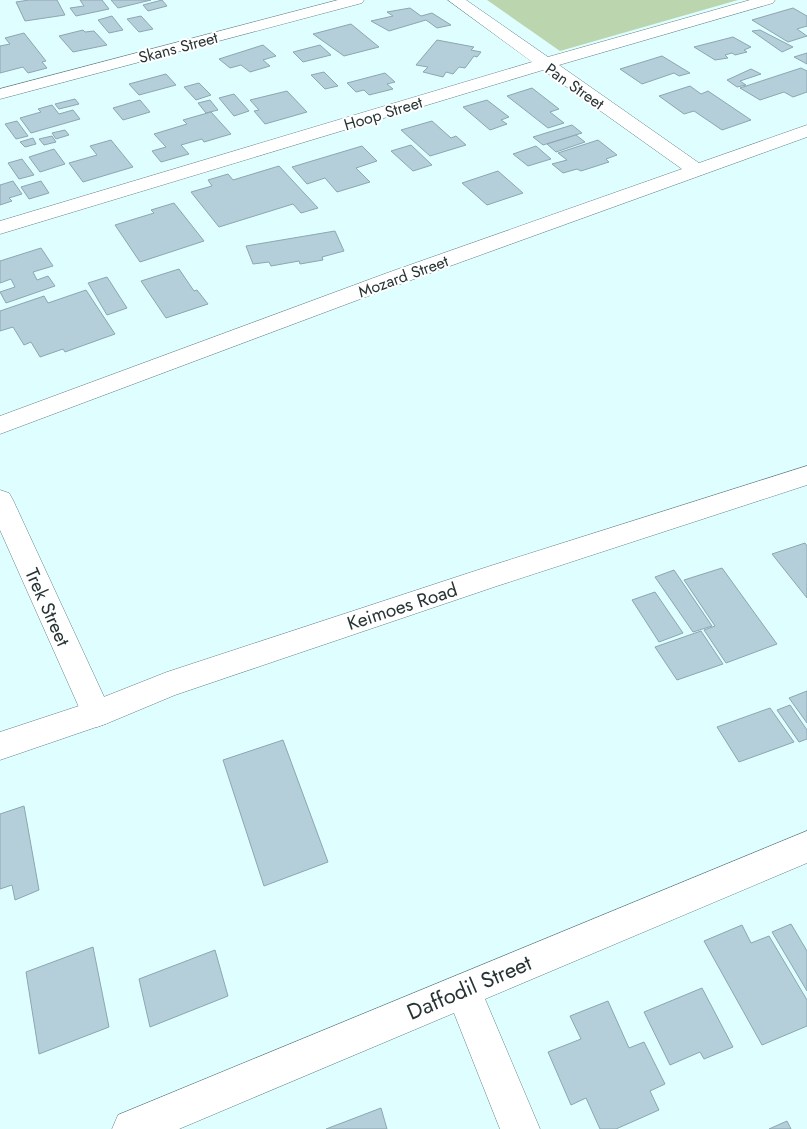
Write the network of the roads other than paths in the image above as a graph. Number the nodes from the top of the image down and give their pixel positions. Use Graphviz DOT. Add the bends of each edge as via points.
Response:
graph roads {
  1 [pos="356,0"];
  2 [pos="456,0"];
  3 [pos="767,0"];
  4 [pos="544,64"];
  5 [pos="0,94"];
  6 [pos="807,130"];
  7 [pos="696,170"];
  8 [pos="0,228"];
  9 [pos="0,425"];
  10 [pos="807,475"];
  11 [pos="0,500"];
  12 [pos="96,714"];
  13 [pos="0,746"];
  14 [pos="807,847"];
  15 [pos="463,990"];
  16 [pos="132,1129"];
  17 [pos="520,1129"];
  1 -- 5 [label="street, Skans Street"];
  2 -- 4 [label="street, Pan Street"];
  3 -- 4 [label="street, Hoop Street"];
  4 -- 7 [label="street, Pan Street"];
  4 -- 8 [label="street, Hoop Street"];
  6 -- 7 [label="street, Mozard Street"];
  7 -- 9 [label="street, Mozard Street"];
  10 -- 12 [label="street, Keimoes Road" via="186,679"];
  11 -- 12 [label="street, Trek Street"];
  12 -- 13 [label="street, Keimoes Road"];
  14 -- 15 [label="street, Daffodil Street"];
  15 -- 16 [label="street, Daffodil Street"];
  15 -- 17 [label="street"];
}
